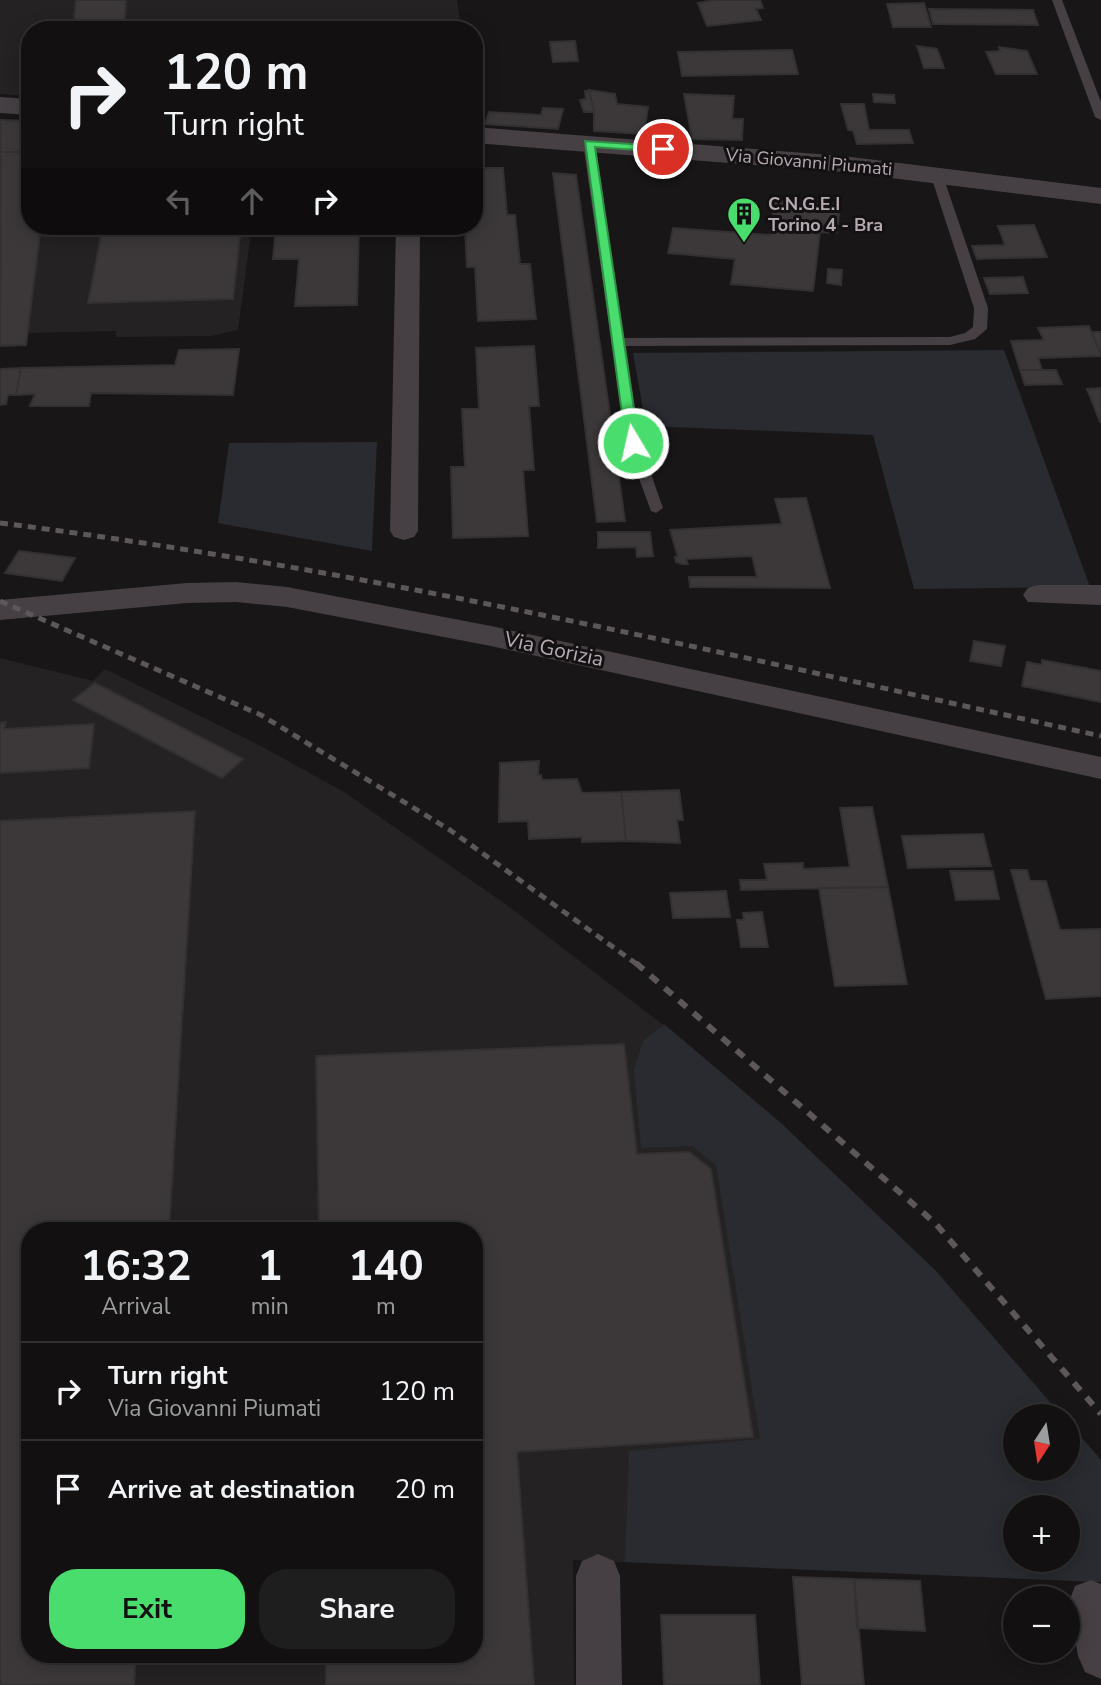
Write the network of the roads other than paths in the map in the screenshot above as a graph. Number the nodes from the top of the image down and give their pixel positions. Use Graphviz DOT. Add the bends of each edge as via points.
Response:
graph roads {
  1 [pos="1057,0"];
  2 [pos="0,106"];
  3 [pos="21,107"];
  4 [pos="1101,117"];
  5 [pos="483,136"];
  6 [pos="589,143"];
  7 [pos="936,173"];
  8 [pos="1099,199"];
  9 [pos="408,235"];
  10 [pos="617,342"];
  11 [pos="656,508"];
  12 [pos="404,531"];
  13 [pos="1038,595"];
  14 [pos="1101,595"];
  15 [pos="0,610"];
  16 [pos="1101,768"];
  17 [pos="598,1576"];
  18 [pos="1091,1602"];
  19 [pos="1101,1656"];
  20 [pos="599,1685"];
  1 -- 4 [label="lane"];
  2 -- 3 [label="street"];
  5 -- 6 [label="street, Via Giovanni Piumati"];
  6 -- 7 [label="street, Via Giovanni Piumati"];
  6 -- 10 [label="lane"];
  7 -- 8 [label="street, Via Giovanni Piumati"];
  7 -- 10 [label="lane" via="981,308 980,329 970,336 950,341"];
  9 -- 12 [label="street"];
  10 -- 11 [label="lane" via="633,443"];
  13 -- 14 [label="street"];
  15 -- 16 [label="street, Via Gorizia" via="187,593 287,597 491,636"];
  17 -- 20 [label="street"];
  18 -- 19 [label="street"];
}
